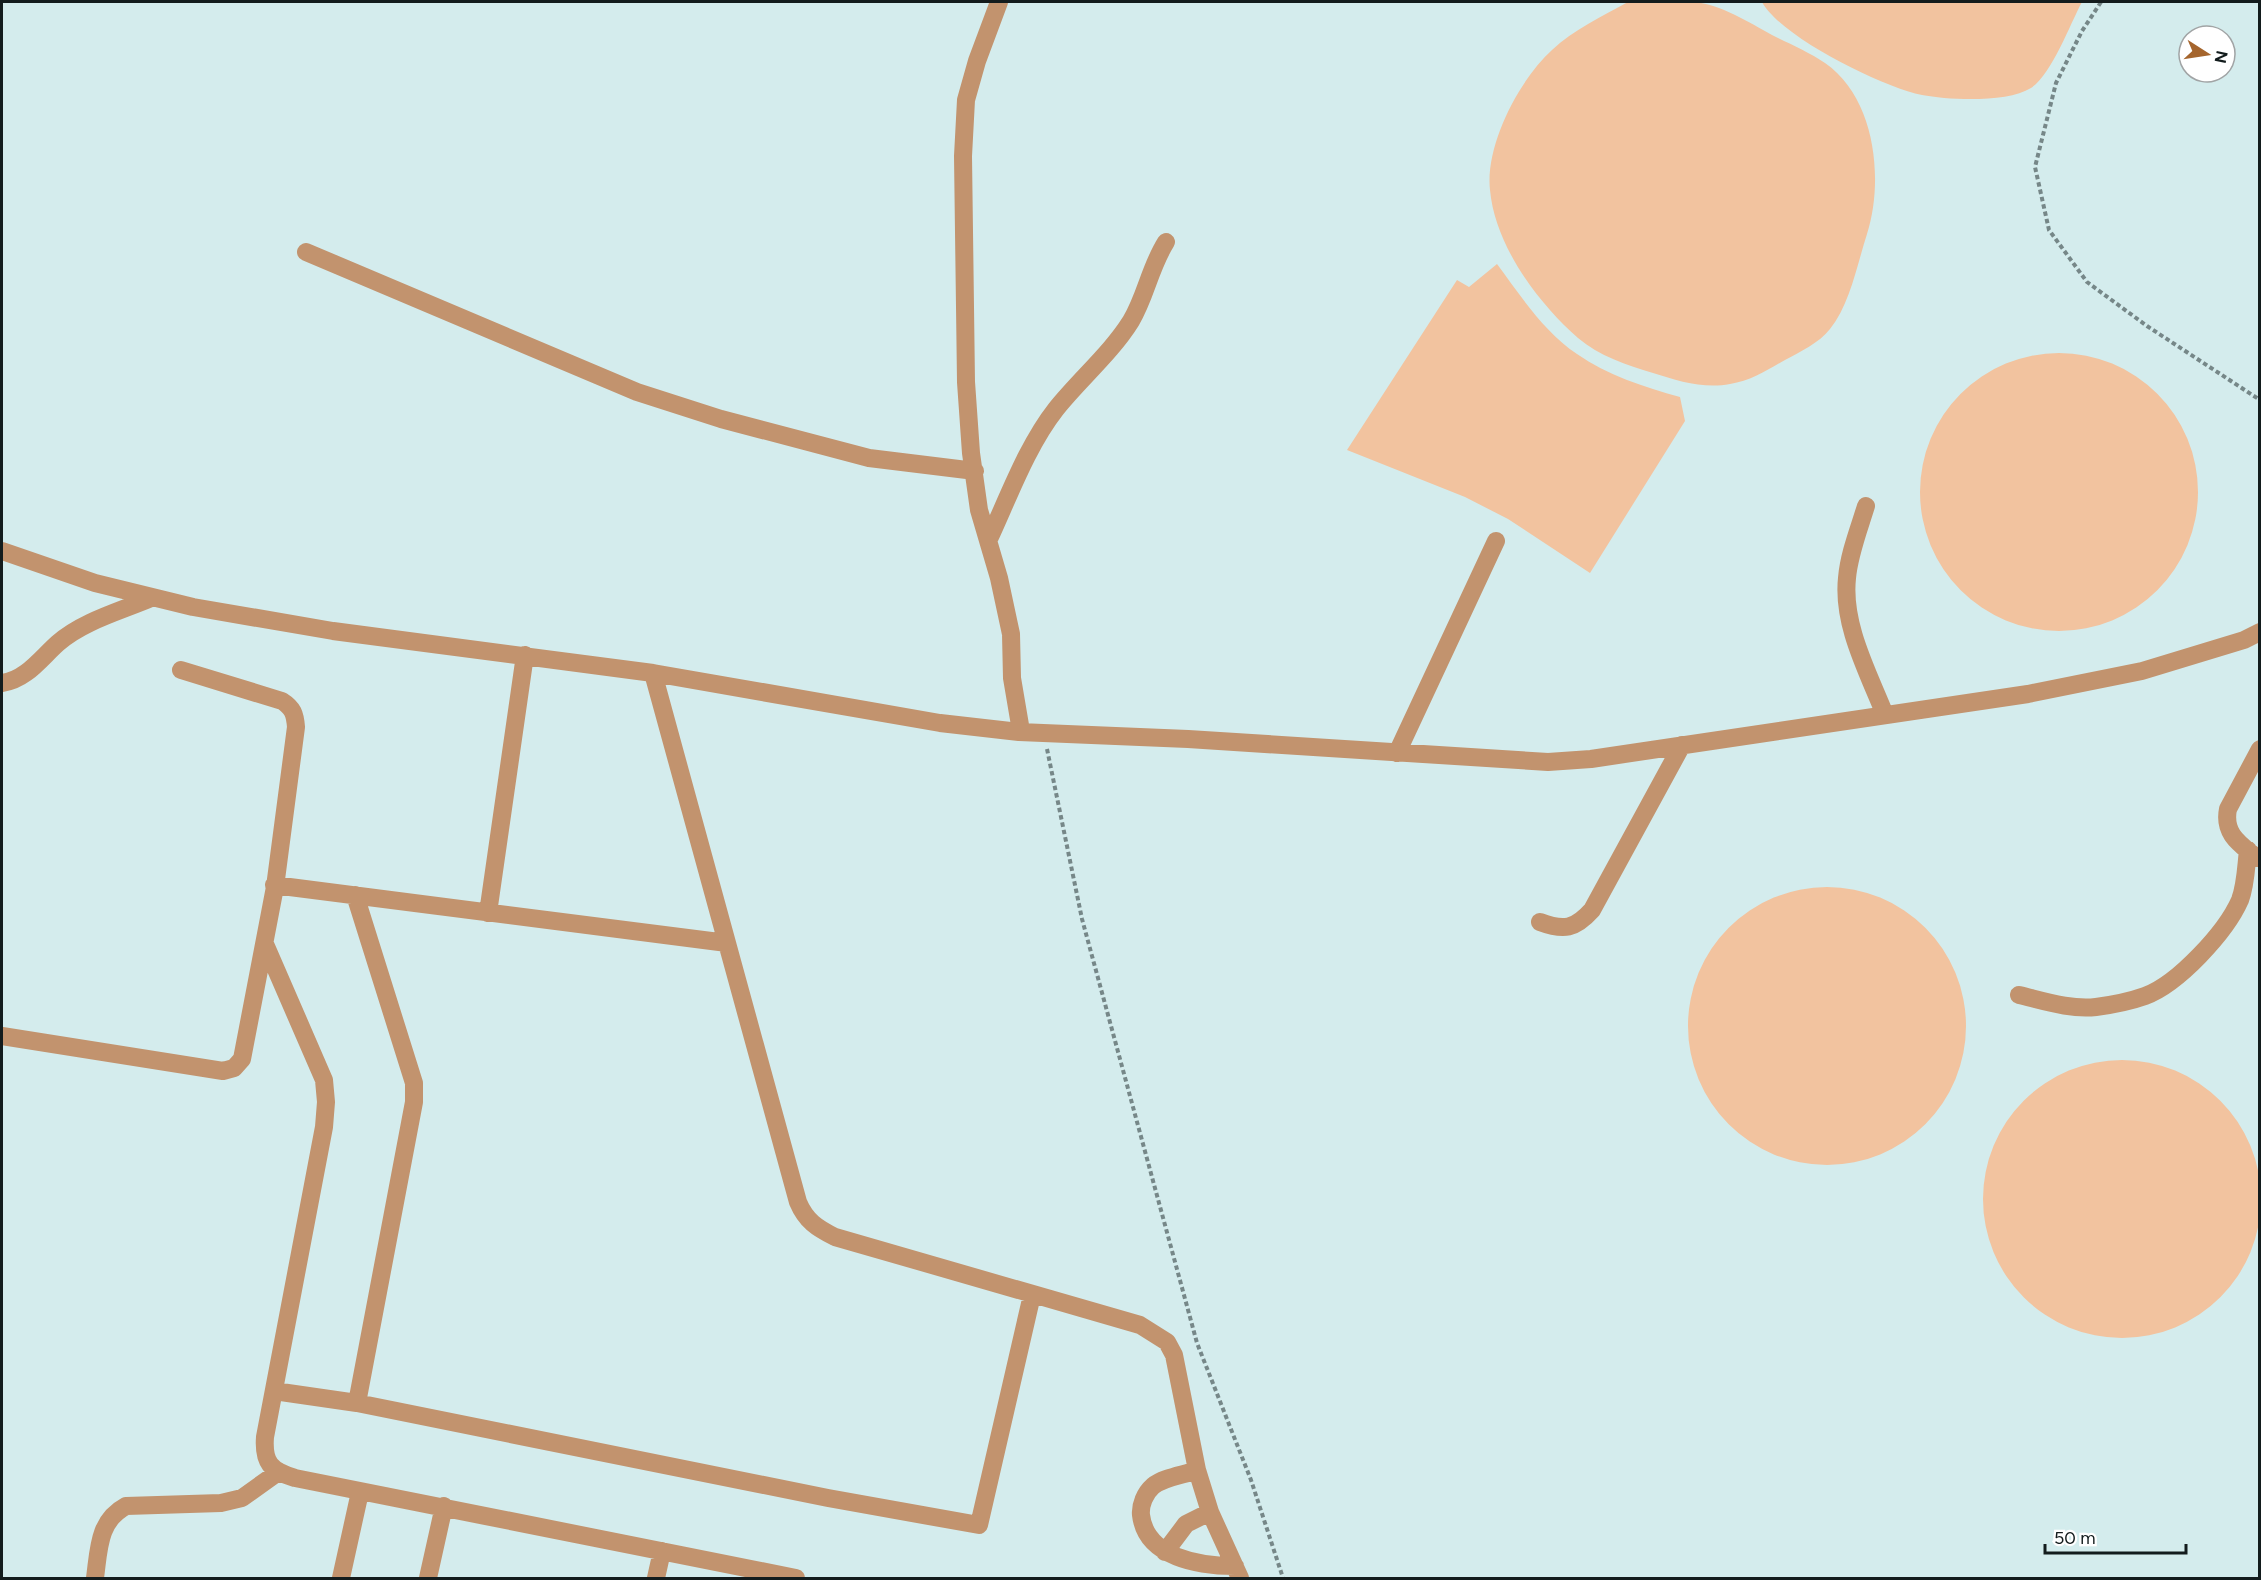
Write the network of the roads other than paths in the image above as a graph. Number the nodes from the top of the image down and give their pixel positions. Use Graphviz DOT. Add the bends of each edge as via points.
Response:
graph roads {
  1 [pos="999,2"];
  2 [pos="1166,242"];
  3 [pos="306,252"];
  4 [pos="975,471"];
  5 [pos="1866,506"];
  6 [pos="989,539"];
  7 [pos="1496,541"];
  8 [pos="2,551"];
  9 [pos="151,598"];
  10 [pos="2259,632"];
  11 [pos="525,655"];
  12 [pos="181,670"];
  13 [pos="653,673"];
  14 [pos="2,682"];
  15 [pos="1885,715"];
  16 [pos="1021,732"];
  17 [pos="1682,745"];
  18 [pos="2259,749"];
  19 [pos="1397,753"];
  20 [pos="2254,855"];
  21 [pos="274,885"];
  22 [pos="355,895"];
  23 [pos="488,913"];
  24 [pos="1540,922"];
  25 [pos="727,943"];
  26 [pos="265,944"];
  27 [pos="2019,995"];
  28 [pos="2,1036"];
  29 [pos="1032,1294"];
  30 [pos="274,1391"];
  31 [pos="357,1403"];
  32 [pos="1197,1470"];
  33 [pos="278,1473"];
  34 [pos="360,1492"];
  35 [pos="444,1506"];
  36 [pos="1210,1512"];
  37 [pos="662,1551"];
  38 [pos="1165,1552"];
  39 [pos="1238,1572"];
  40 [pos="744,1573"];
  41 [pos="95,1578"];
  42 [pos="341,1578"];
  43 [pos="428,1578"];
  44 [pos="656,1578"];
  45 [pos="796,1578"];
  1 -- 4 [label="street" via="966,100 963,156 966,382"];
  2 -- 6 [label="street" via="1130,323 1055,410"];
  3 -- 4 [label="street" via="637,392 869,458"];
  4 -- 6 [label="street" via="979,510"];
  5 -- 15 [label="street" via="1847,578 1848,615"];
  6 -- 16 [label="street" via="1011,634 1012,678"];
  7 -- 19 [label="street"];
  8 -- 9 [label="street"];
  9 -- 11 [label="street" via="333,631"];
  9 -- 14 [label="street" via="76,631 28,671 10,682"];
  10 -- 15 [label="street" via="2244,640 2102,680"];
  11 -- 13 [label="street"];
  11 -- 23 [label="street"];
  12 -- 21 [label="street" via="282,701 295,715"];
  13 -- 16 [label="street" via="940,723"];
  13 -- 25 [label="street"];
  15 -- 17 [label="street"];
  16 -- 19 [label="street"];
  17 -- 19 [label="street" via="1548,762"];
  17 -- 24 [label="street" via="1592,910 1580,924 1568,927"];
  18 -- 20 [label="street" via="2226,820 2230,834"];
  20 -- 27 [label="street" via="2240,899 2226,924 2185,969 2146,996 2095,1008"];
  21 -- 22 [label="street"];
  21 -- 26 [label="street"];
  22 -- 23 [label="street"];
  22 -- 31 [label="street" via="414,1083 414,1102"];
  23 -- 25 [label="street"];
  25 -- 29 [label="street" via="804,1217 835,1237"];
  26 -- 28 [label="street" via="242,1059 234,1068 224,1071"];
  26 -- 30 [label="street" via="316,1059 326,1101"];
  29 -- 31 [label="street" via="979,1525"];
  29 -- 32 [label="street" via="1140,1325 1167,1342 1174,1355"];
  30 -- 31 [label="street"];
  30 -- 33 [label="street" via="264,1450 269,1466"];
  32 -- 36 [label="street"];
  32 -- 38 [label="street" via="1153,1486 1141,1506 1146,1533"];
  33 -- 34 [label="street"];
  33 -- 41 [label="street" via="242,1498 221,1503 126,1506 114,1512 101,1536"];
  34 -- 35 [label="street"];
  34 -- 42 [label="street"];
  35 -- 37 [label="street"];
  35 -- 43 [label="street"];
  36 -- 38 [label="street" via="1186,1524"];
  36 -- 39 [label="street"];
  37 -- 40 [label="street"];
  37 -- 44 [label="street"];
  38 -- 39 [label="street"];
  40 -- 45 [label="street"];
}
